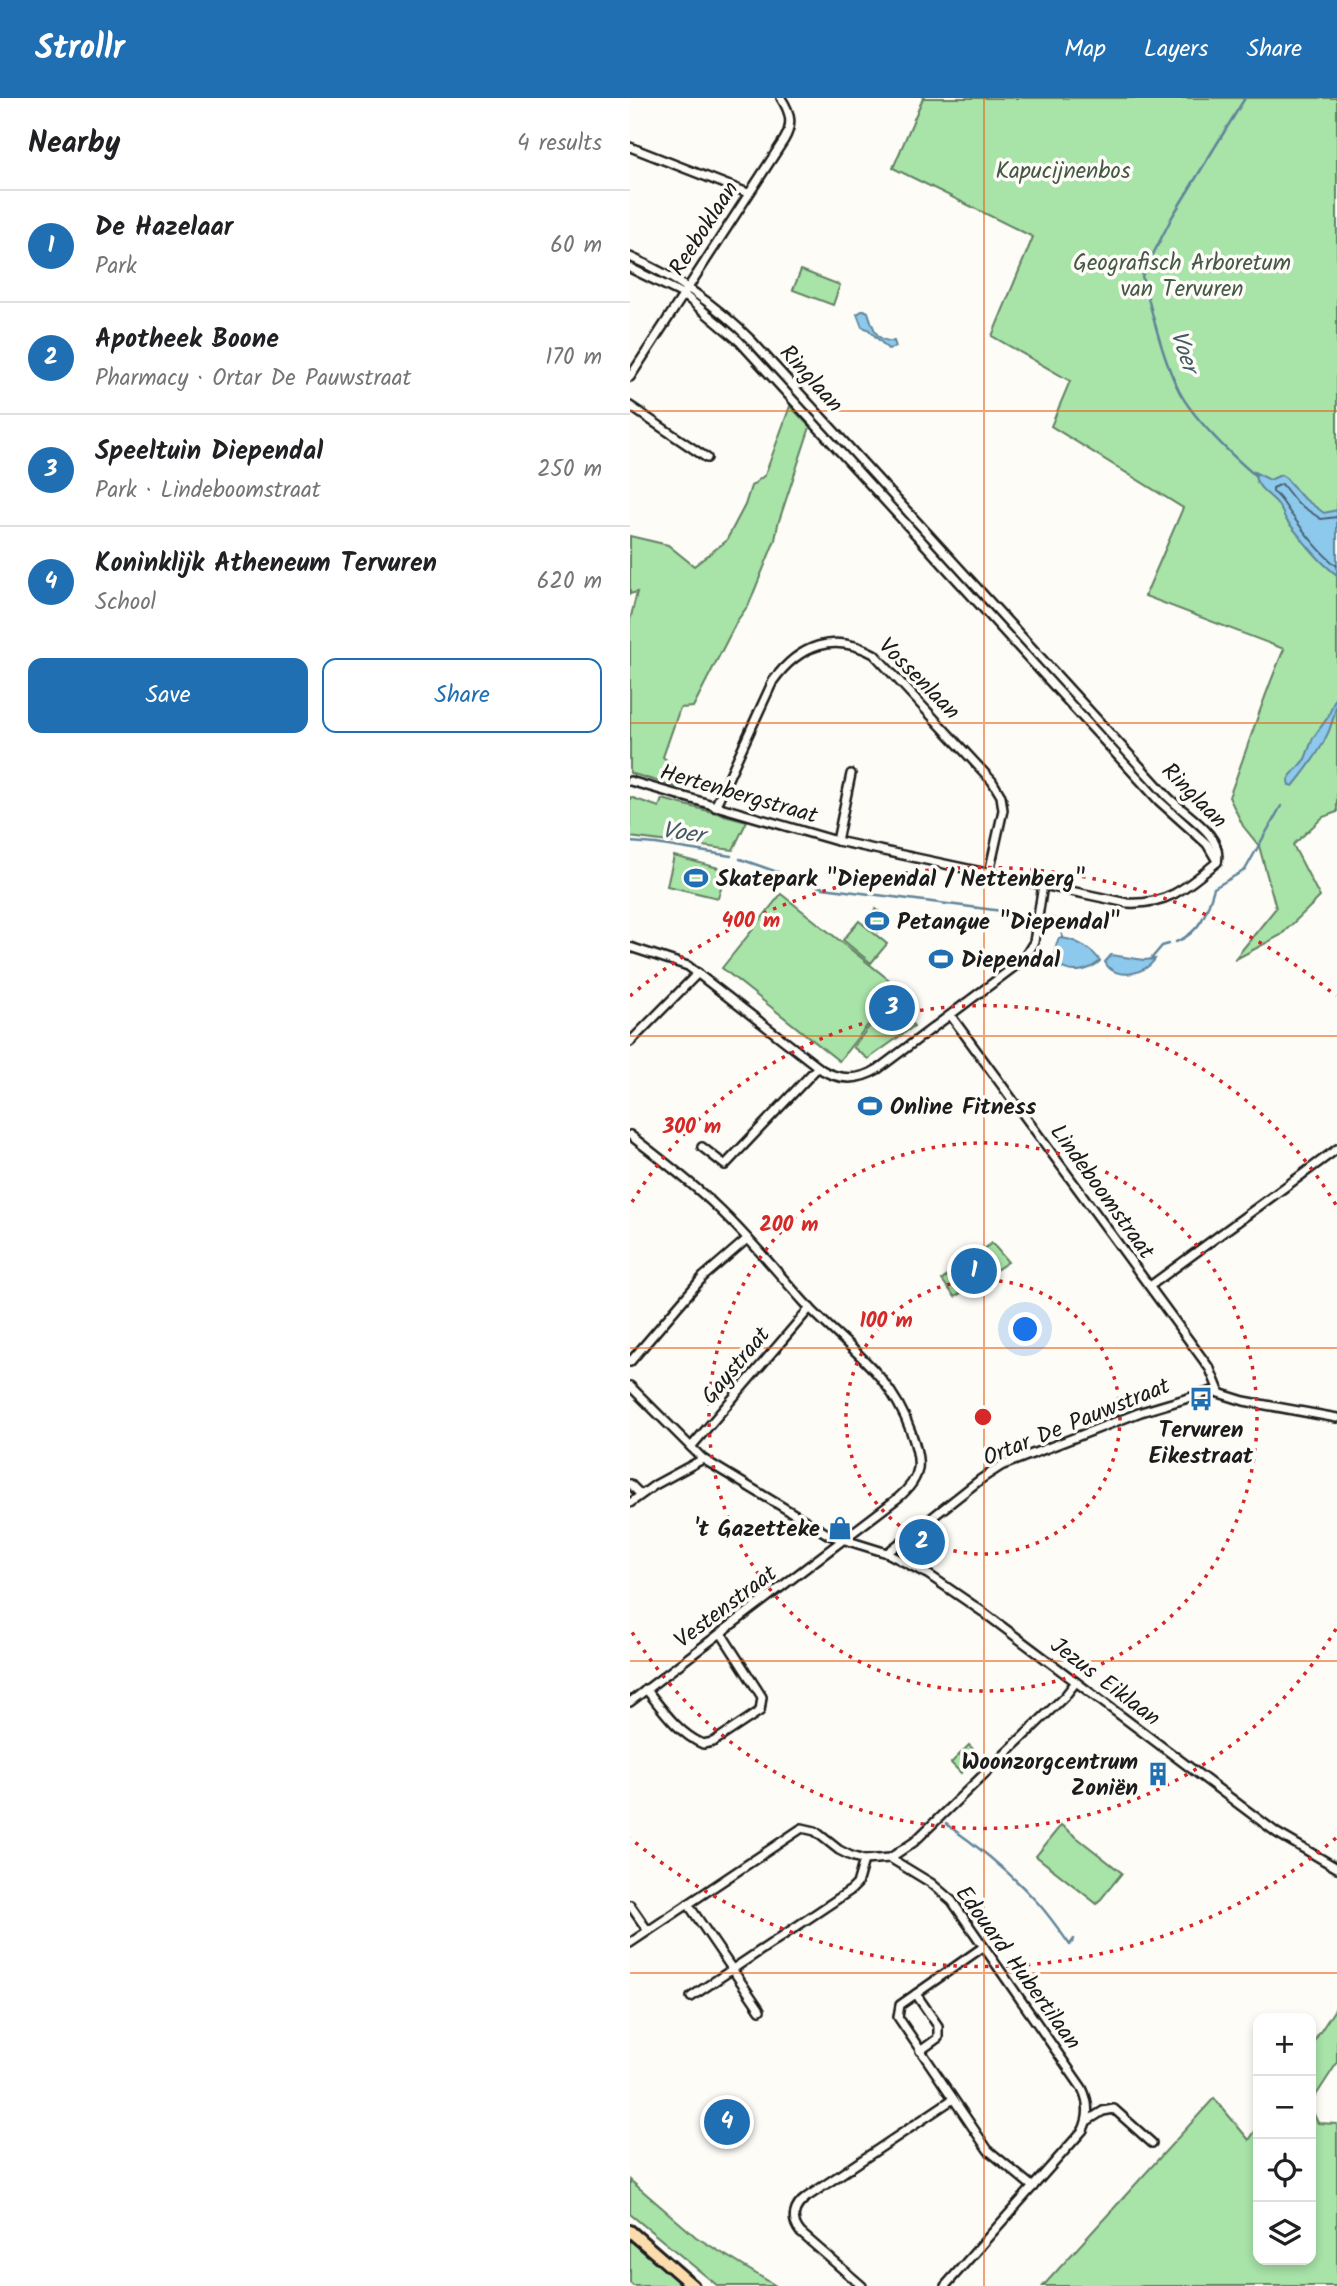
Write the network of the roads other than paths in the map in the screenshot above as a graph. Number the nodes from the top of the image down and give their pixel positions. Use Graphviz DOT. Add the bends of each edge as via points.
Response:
graph roads {
  1 [pos="781,98"];
  2 [pos="630,147"];
  3 [pos="748,193"];
  4 [pos="630,257"];
  5 [pos="630,268"];
  6 [pos="688,286"];
  7 [pos="683,294"];
  8 [pos="630,377"];
  9 [pos="630,406"];
  10 [pos="707,458"];
  11 [pos="851,774"];
  12 [pos="630,782"];
  13 [pos="715,807"];
  14 [pos="837,841"];
  15 [pos="1217,862"];
  16 [pos="989,873"];
  17 [pos="1043,884"];
  18 [pos="630,947"];
  19 [pos="698,973"];
  20 [pos="951,1016"];
  21 [pos="630,1042"];
  22 [pos="818,1067"];
  23 [pos="630,1135"];
  24 [pos="702,1147"];
  25 [pos="1337,1149"];
  26 [pos="747,1239"];
  27 [pos="1150,1286"];
  28 [pos="810,1308"];
  29 [pos="630,1362"];
  30 [pos="630,1386"];
  31 [pos="1219,1391"];
  32 [pos="1337,1418"];
  33 [pos="691,1447"];
  34 [pos="703,1460"];
  35 [pos="630,1484"];
  36 [pos="640,1494"];
  37 [pos="630,1503"];
  38 [pos="844,1540"];
  39 [pos="887,1553"];
  40 [pos="721,1633"];
  41 [pos="1076,1682"];
  42 [pos="646,1689"];
  43 [pos="630,1702"];
  44 [pos="890,1858"];
  45 [pos="864,1860"];
  46 [pos="1337,1868"];
  47 [pos="688,1904"];
  48 [pos="630,1905"];
  49 [pos="648,1931"];
  50 [pos="630,1943"];
  51 [pos="983,1947"];
  52 [pos="733,1969"];
  53 [pos="916,1994"];
  54 [pos="691,1997"];
  55 [pos="760,2010"];
  56 [pos="920,2051"];
  57 [pos="953,2099"];
  58 [pos="1087,2121"];
  59 [pos="1152,2143"];
  60 [pos="1033,2187"];
  61 [pos="630,2231"];
  62 [pos="693,2286"];
  63 [pos="862,2286"];
  64 [pos="945,2286"];
  1 -- 3 [label="street, Reeboklaan" via="790,116 789,132"];
  2 -- 3 [label="street"];
  3 -- 6 [label="street, Reeboklaan"];
  4 -- 6 [label="street, Ringlaan"];
  5 -- 7 [label="street, Ringlaan"];
  6 -- 7 [label="street, Reeboklaan"];
  6 -- 15 [label="street, Ringlaan" via="752,341 1167,796 1212,836 1220,852"];
  7 -- 8 [label="street, Reeboklaan"];
  7 -- 15 [label="street, Ringlaan" via="746,348 1159,801 1207,844"];
  9 -- 10 [label="street"];
  11 -- 14 [label="street, Hertenbergstraat"];
  12 -- 13 [label="street, Hertenbergstraat"];
  13 -- 14 [label="street, Hertenbergstraat"];
  13 -- 16 [label="street, Vossenlaan" via="782,668 820,645 852,643 874,654 992,780 1003,810"];
  14 -- 16 [label="street, Hertenbergstraat"];
  15 -- 17 [label="street, Hertenbergstraat" via="1185,889 1148,902 1127,903"];
  16 -- 17 [label="street, Hertenbergstraat"];
  17 -- 20 [label="street" via="1036,933 1027,955"];
  18 -- 19 [label="street"];
  19 -- 21 [label="street"];
  19 -- 22 [label="street"];
  20 -- 22 [label="street" via="869,1074 849,1079"];
  20 -- 27 [label="street, Lindeboomstraat"];
  22 -- 24 [label="street" via="725,1165"];
  23 -- 26 [label="street, Vestenstraat" via="717,1207"];
  25 -- 27 [label="street"];
  26 -- 28 [label="street, Vestenstraat"];
  26 -- 29 [label="street" via="703,1277"];
  27 -- 31 [label="street, Lindeboomstraat" via="1210,1369"];
  28 -- 33 [label="street, Gaystraat"];
  28 -- 38 [label="street, Vestenstraat" via="875,1369 897,1400 919,1462 913,1486"];
  30 -- 33 [label="street, Jezus Eiklaan"];
  31 -- 32 [label="street" via="1235,1399"];
  31 -- 39 [label="street, Ortar De Pauwstraat" via="1150,1409 1000,1466"];
  33 -- 34 [label="street, Jezus Eiklaan"];
  34 -- 36 [label="street"];
  34 -- 38 [label="street, Jezus Eiklaan"];
  35 -- 36 [label="street"];
  36 -- 37 [label="street"];
  38 -- 39 [label="street, Jezus Eiklaan"];
  38 -- 40 [label="street, Vestenstraat"];
  39 -- 41 [label="street, Jezus Eiklaan" via="929,1574"];
  40 -- 42 [label="street, Vestenstraat"];
  40 -- 42 [label="street" via="762,1696 760,1711 703,1744 678,1726"];
  41 -- 44 [label="street" via="914,1842"];
  41 -- 46 [label="street, Jezus Eiklaan" via="1277,1833"];
  42 -- 43 [label="street, Vestenstraat"];
  44 -- 45 [label="street"];
  44 -- 51 [label="street, Edouard Hubertilaan" via="952,1901"];
  45 -- 47 [label="street" via="802,1828"];
  45 -- 52 [label="street" via="851,1890"];
  47 -- 49 [label="street"];
  47 -- 52 [label="street"];
  48 -- 49 [label="street"];
  49 -- 50 [label="street"];
  51 -- 53 [label="street"];
  51 -- 58 [label="street, Edouard Hubertilaan" via="1082,2088 1088,2104"];
  52 -- 54 [label="street"];
  52 -- 55 [label="street"];
  53 -- 56 [label="street" via="900,2005 898,2017"];
  53 -- 56 [label="street" via="939,2032"];
  56 -- 57 [label="street"];
  57 -- 60 [label="street" via="988,2150"];
  57 -- 63 [label="street" via="807,2197 796,2209 794,2222 801,2233"];
  58 -- 59 [label="street" via="1114,2109"];
  58 -- 60 [label="street"];
  60 -- 64 [label="street"];
  61 -- 62 [label="main road"];
}
